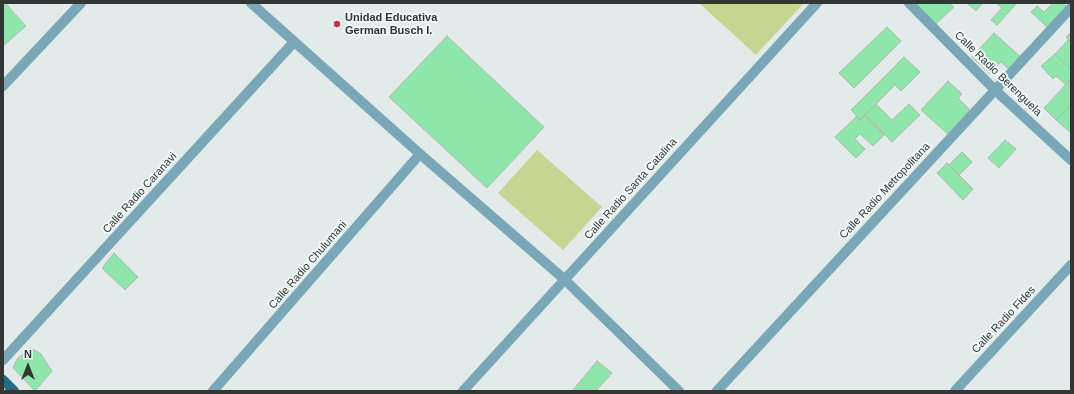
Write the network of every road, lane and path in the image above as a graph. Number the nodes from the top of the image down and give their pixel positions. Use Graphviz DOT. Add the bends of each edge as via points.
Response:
graph roads {
  1 [pos="81,3"];
  2 [pos="251,3"];
  3 [pos="817,3"];
  4 [pos="909,3"];
  5 [pos="1071,8"];
  6 [pos="294,42"];
  7 [pos="3,86"];
  8 [pos="995,90"];
  9 [pos="420,154"];
  10 [pos="1071,160"];
  11 [pos="1071,265"];
  12 [pos="564,280"];
  13 [pos="3,360"];
  14 [pos="3,380"];
  15 [pos="14,391"];
  16 [pos="213,391"];
  17 [pos="463,391"];
  18 [pos="679,391"];
  19 [pos="717,391"];
  20 [pos="955,391"];
  1 -- 7 [label="street"];
  2 -- 6 [label="street"];
  3 -- 12 [label="street, Calle Radio Santa Catalina"];
  4 -- 8 [label="street, Calle Radio Berenguela"];
  5 -- 8 [label="street, Calle Radio Metropolitana"];
  6 -- 9 [label="street"];
  6 -- 13 [label="street, Calle Radio Caranavi"];
  8 -- 10 [label="street, Calle Radio Berenguela"];
  8 -- 19 [label="street, Calle Radio Metropolitana"];
  9 -- 12 [label="street"];
  9 -- 16 [label="street, Calle Radio Chulumani"];
  11 -- 20 [label="street, Calle Radio Fides"];
  12 -- 17 [label="street, Calle Radio Santa Catalina"];
  12 -- 18 [label="street"];
  14 -- 15 [label="main road"];
}
